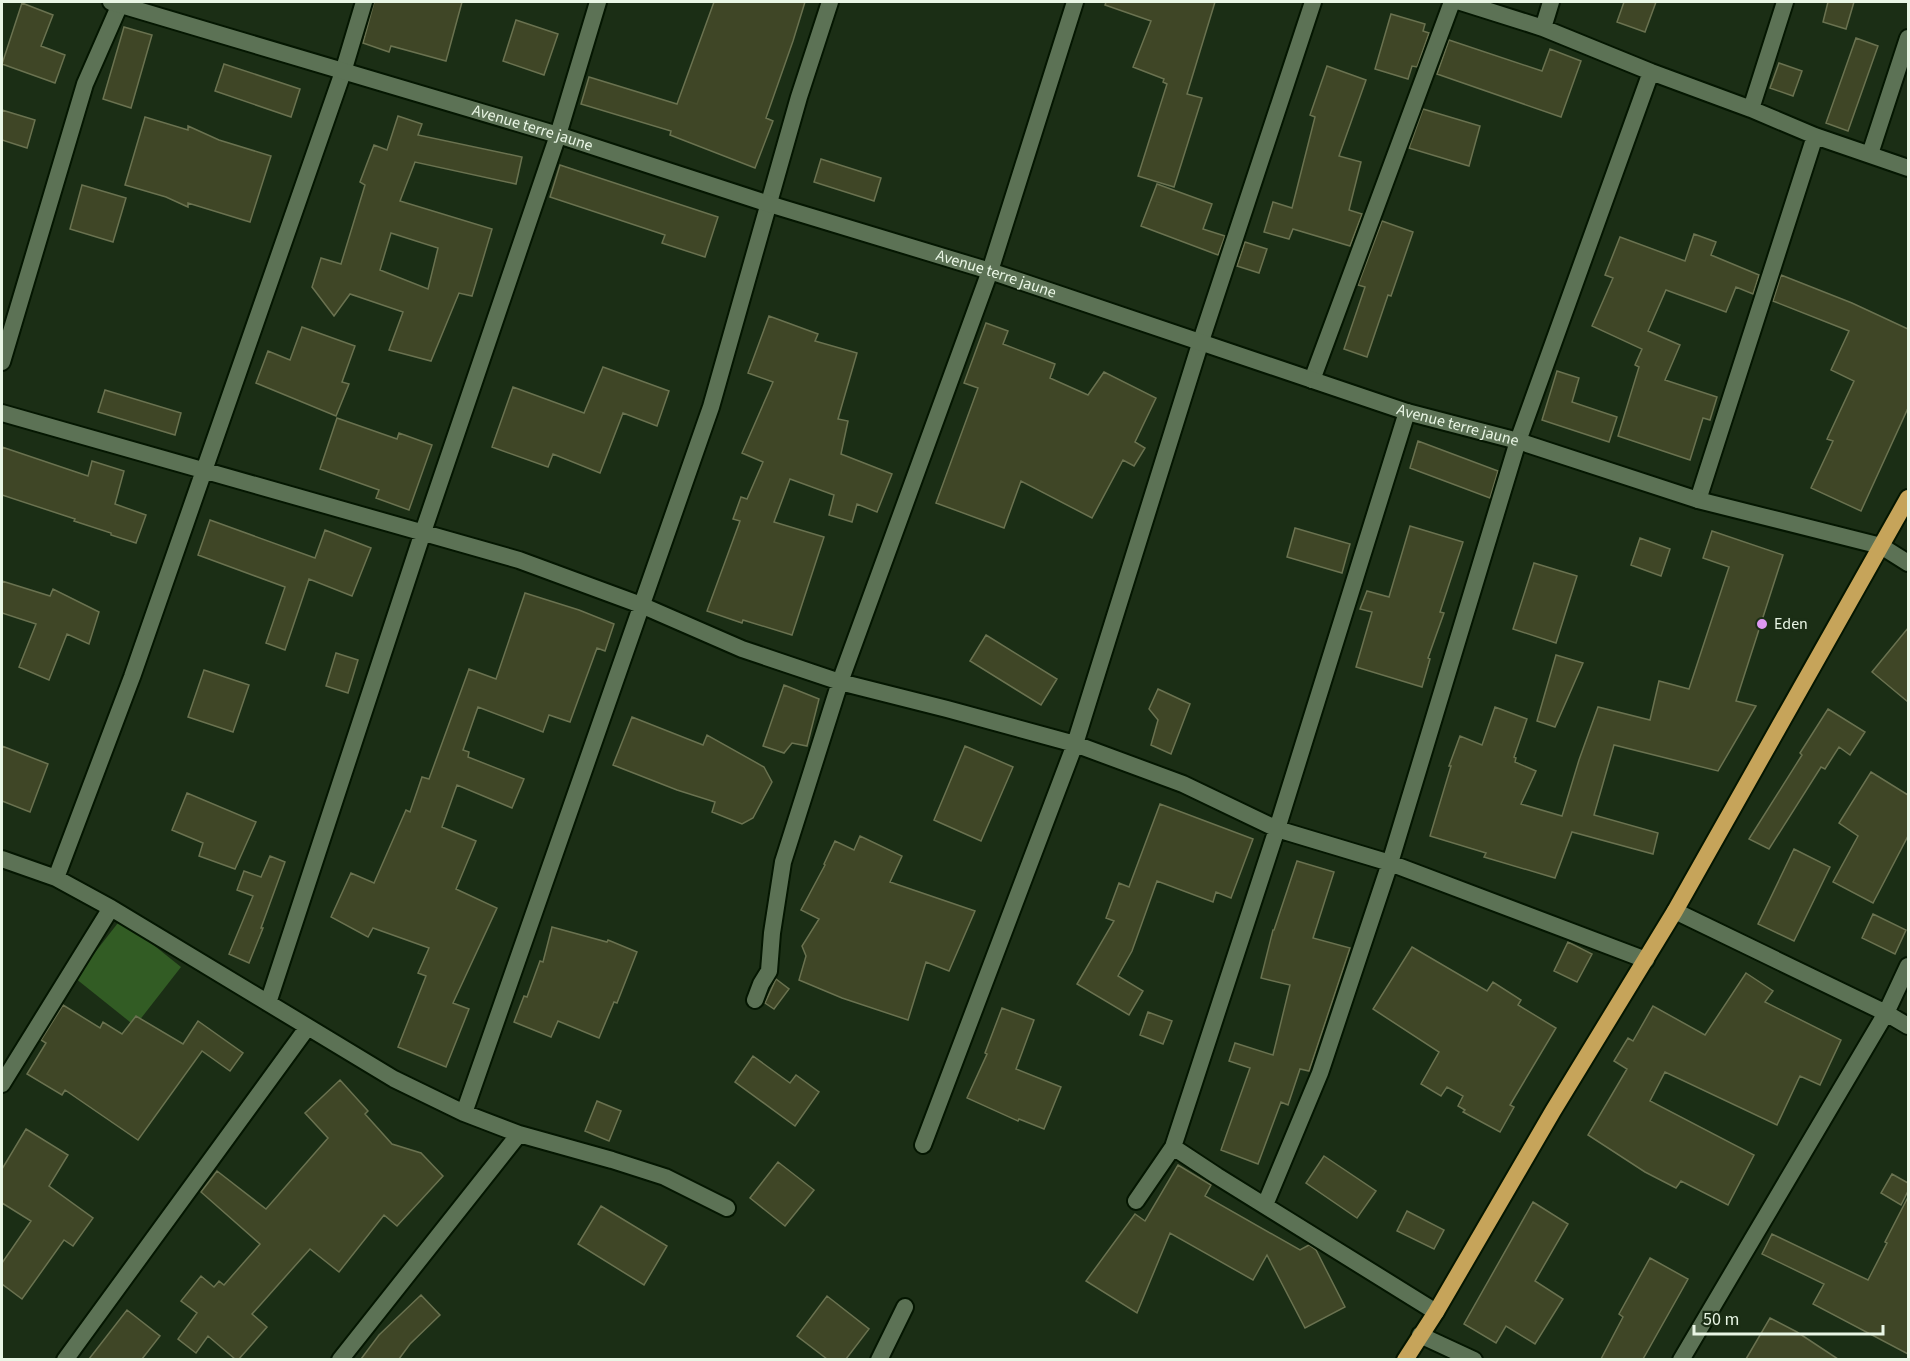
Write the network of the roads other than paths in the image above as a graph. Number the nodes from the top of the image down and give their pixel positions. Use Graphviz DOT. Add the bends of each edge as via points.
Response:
graph roads {
  1 [pos="118,2"];
  2 [pos="364,2"];
  3 [pos="598,2"];
  4 [pos="830,2"];
  5 [pos="1075,2"];
  6 [pos="1313,2"];
  7 [pos="1452,2"];
  8 [pos="1461,2"];
  9 [pos="1551,2"];
  10 [pos="1785,2"];
  11 [pos="1543,28"];
  12 [pos="1908,38"];
  13 [pos="343,72"];
  14 [pos="1650,72"];
  15 [pos="1751,109"];
  16 [pos="558,135"];
  17 [pos="1815,136"];
  18 [pos="1870,154"];
  19 [pos="1908,168"];
  20 [pos="769,204"];
  21 [pos="990,271"];
  22 [pos="1200,344"];
  23 [pos="2,362"];
  24 [pos="1312,380"];
  25 [pos="1407,412"];
  26 [pos="2,413"];
  27 [pos="1518,441"];
  28 [pos="203,469"];
  29 [pos="1908,498"];
  30 [pos="1698,500"];
  31 [pos="423,532"];
  32 [pos="1881,546"];
  33 [pos="1908,563"];
  34 [pos="641,605"];
  35 [pos="840,682"];
  36 [pos="1075,744"];
  37 [pos="1277,829"];
  38 [pos="2,859"];
  39 [pos="1390,863"];
  40 [pos="56,878"];
  41 [pos="111,908"];
  42 [pos="1675,911"];
  43 [pos="1646,960"];
  44 [pos="1908,966"];
  45 [pos="755,1000"];
  46 [pos="268,1003"];
  47 [pos="1886,1013"];
  48 [pos="1908,1026"];
  49 [pos="307,1028"];
  50 [pos="2,1084"];
  51 [pos="464,1113"];
  52 [pos="519,1134"];
  53 [pos="923,1145"];
  54 [pos="1173,1147"];
  55 [pos="1136,1202"];
  56 [pos="1265,1205"];
  57 [pos="727,1208"];
  58 [pos="905,1307"];
  59 [pos="1436,1312"];
  60 [pos="1420,1335"];
  61 [pos="65,1359"];
  62 [pos="340,1359"];
  63 [pos="879,1359"];
  64 [pos="1405,1359"];
  65 [pos="1474,1359"];
  66 [pos="1681,1359"];
  1 -- 13 [label="street, Avenue terre jaune"];
  1 -- 23 [label="street" via="85,84"];
  2 -- 13 [label="street"];
  3 -- 16 [label="street"];
  4 -- 20 [label="street"];
  5 -- 21 [label="street"];
  6 -- 22 [label="street"];
  7 -- 24 [label="street"];
  8 -- 11 [label="street"];
  9 -- 11 [label="street"];
  10 -- 15 [label="street"];
  11 -- 14 [label="street"];
  12 -- 18 [label="street"];
  13 -- 16 [label="street, Avenue terre jaune"];
  13 -- 28 [label="street"];
  14 -- 15 [label="street"];
  14 -- 27 [label="street"];
  15 -- 17 [label="street"];
  16 -- 20 [label="street, Avenue terre jaune"];
  16 -- 31 [label="street"];
  17 -- 18 [label="street"];
  17 -- 30 [label="street"];
  18 -- 19 [label="street"];
  20 -- 21 [label="street, Avenue terre jaune"];
  20 -- 34 [label="street" via="711,407"];
  21 -- 22 [label="street, Avenue terre jaune"];
  21 -- 35 [label="street"];
  22 -- 24 [label="street, Avenue terre jaune"];
  22 -- 36 [label="street"];
  24 -- 25 [label="street, Avenue terre jaune"];
  25 -- 27 [label="street, Avenue terre jaune"];
  25 -- 37 [label="street"];
  26 -- 28 [label="street"];
  27 -- 30 [label="street, Avenue terre jaune"];
  27 -- 39 [label="street"];
  28 -- 31 [label="street"];
  28 -- 40 [label="street" via="132,677"];
  29 -- 32 [label="highway"];
  30 -- 32 [label="street, Avenue terre jaune"];
  31 -- 34 [label="street" via="519,560"];
  31 -- 46 [label="street"];
  32 -- 33 [label="street, Avenue terre jaune"];
  32 -- 42 [label="highway"];
  34 -- 35 [label="street" via="742,649"];
  34 -- 51 [label="street"];
  35 -- 36 [label="street"];
  35 -- 45 [label="street" via="783,862 769,971"];
  36 -- 37 [label="street" via="1183,784"];
  36 -- 53 [label="street"];
  37 -- 39 [label="street"];
  37 -- 54 [label="street"];
  38 -- 40 [label="street"];
  39 -- 43 [label="street"];
  39 -- 56 [label="street" via="1320,1073"];
  40 -- 41 [label="street"];
  41 -- 46 [label="street"];
  41 -- 50 [label="street"];
  42 -- 43 [label="highway"];
  42 -- 47 [label="street"];
  43 -- 59 [label="highway"];
  44 -- 47 [label="street"];
  46 -- 49 [label="street"];
  47 -- 48 [label="street"];
  47 -- 66 [label="street"];
  49 -- 51 [label="street" via="394,1079"];
  49 -- 61 [label="street"];
  51 -- 52 [label="street"];
  52 -- 57 [label="street" via="665,1177"];
  52 -- 62 [label="street"];
  54 -- 55 [label="street"];
  54 -- 56 [label="street"];
  56 -- 59 [label="street"];
  58 -- 63 [label="street"];
  59 -- 60 [label="highway"];
  60 -- 64 [label="highway"];
  60 -- 65 [label="street"];
}
